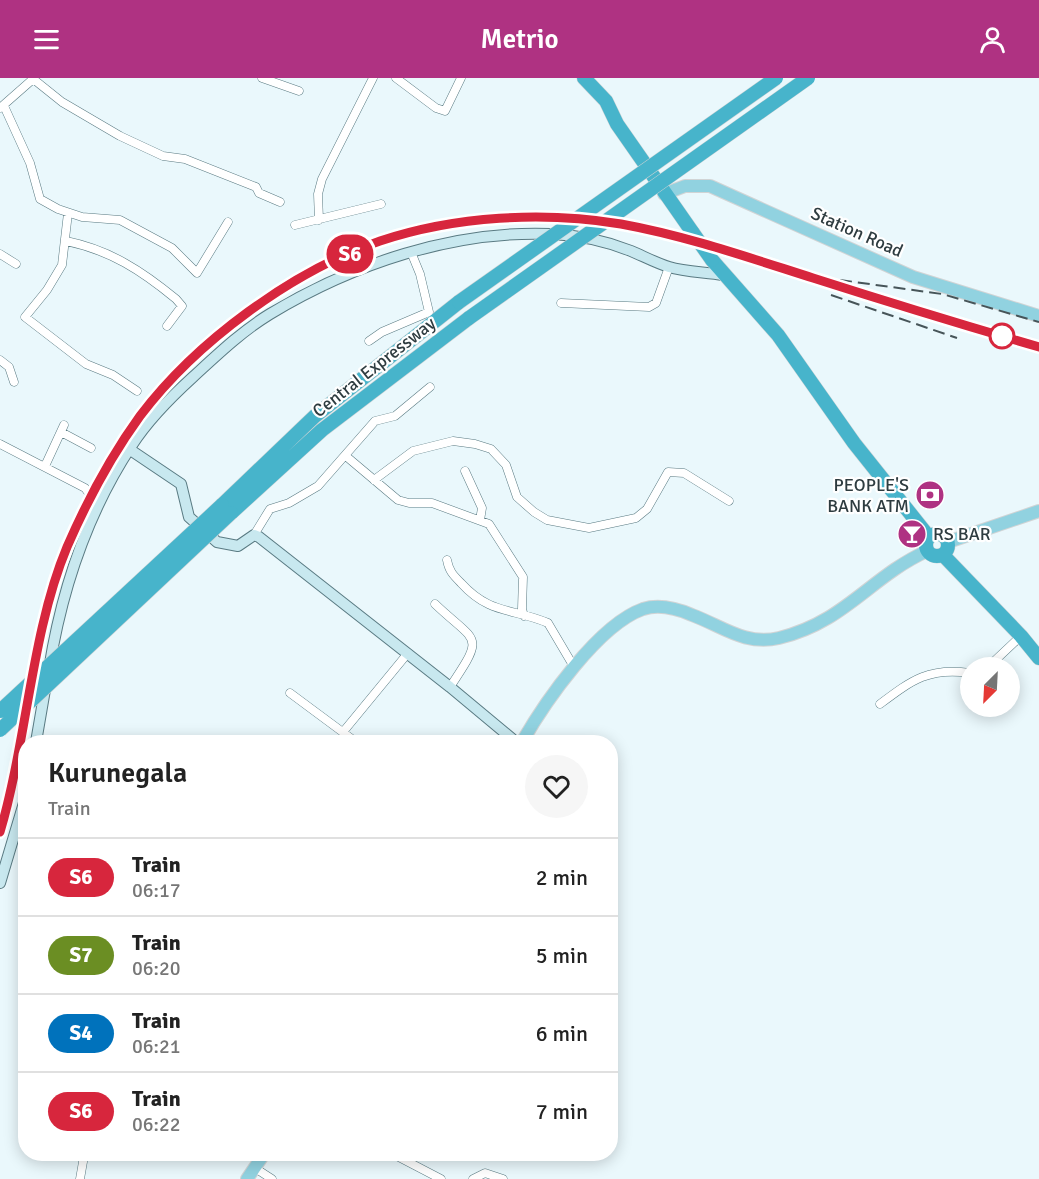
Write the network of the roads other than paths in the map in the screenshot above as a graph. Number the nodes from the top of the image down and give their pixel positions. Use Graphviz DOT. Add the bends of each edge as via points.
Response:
graph roads {
  1 [pos="262,78"];
  2 [pos="373,78"];
  3 [pos="396,78"];
  4 [pos="461,78"];
  5 [pos="776,78"];
  6 [pos="808,78"];
  7 [pos="32,79"];
  8 [pos="590,80"];
  9 [pos="299,91"];
  10 [pos="2,107"];
  11 [pos="664,194"];
  12 [pos="280,202"];
  13 [pos="381,204"];
  14 [pos="68,213"];
  15 [pos="319,220"];
  16 [pos="228,222"];
  17 [pos="295,225"];
  18 [pos="66,241"];
  19 [pos="411,252"];
  20 [pos="0,254"];
  21 [pos="16,264"];
  22 [pos="669,267"];
  23 [pos="723,275"];
  24 [pos="561,303"];
  25 [pos="1039,316"];
  26 [pos="167,326"];
  27 [pos="369,341"];
  28 [pos="0,360"];
  29 [pos="14,382"];
  30 [pos="430,387"];
  31 [pos="137,391"];
  32 [pos="0,444"];
  33 [pos="92,448"];
  34 [pos="129,449"];
  35 [pos="347,457"];
  36 [pos="45,466"];
  37 [pos="465,471"];
  38 [pos="375,480"];
  39 [pos="729,501"];
  40 [pos="98,505"];
  41 [pos="226,509"];
  42 [pos="1039,511"];
  43 [pos="480,520"];
  44 [pos="254,535"];
  45 [pos="948,542"];
  46 [pos="928,544"];
  47 [pos="943,555"];
  48 [pos="447,560"];
  49 [pos="435,604"];
  50 [pos="524,616"];
  51 [pos="1021,636"];
  52 [pos="408,654"];
  53 [pos="999,657"];
  54 [pos="1039,658"];
  55 [pos="574,667"];
  56 [pos="960,672"];
  57 [pos="450,687"];
  58 [pos="290,693"];
  59 [pos="880,704"];
  60 [pos="0,711"];
  61 [pos="0,730"];
  62 [pos="343,732"];
  63 [pos="37,735"];
  64 [pos="347,735"];
  65 [pos="508,735"];
  66 [pos="526,735"];
  67 [pos="18,823"];
  68 [pos="0,883"];
  69 [pos="83,1161"];
  70 [pos="260,1161"];
  71 [pos="406,1161"];
  72 [pos="255,1168"];
  73 [pos="80,1179"];
  74 [pos="247,1179"];
  75 [pos="272,1179"];
  76 [pos="441,1179"];
  77 [pos="473,1179"];
  78 [pos="503,1179"];
  1 -- 9 [label="street"];
  2 -- 15 [label="street" via="322,179"];
  3 -- 4 [label="street" via="436,108 446,111"];
  5 -- 41 [label="highway, Central Expressway, bridge" via="459,302 315,416"];
  6 -- 41 [label="highway, Central Expressway, bridge" via="469,318 321,430"];
  7 -- 10 [label="street"];
  7 -- 12 [label="street" via="120,136 163,156 185,159 227,175"];
  8 -- 11 [label="highway"];
  10 -- 14 [label="street" via="26,154 40,199"];
  11 -- 23 [label="highway, bridge"];
  11 -- 25 [label="main road, Station Road" via="685,186 710,186 913,277"];
  13 -- 15 [label="street"];
  14 -- 16 [label="street" via="120,220 172,249 197,273"];
  14 -- 18 [label="street"];
  15 -- 17 [label="street"];
  18 -- 26 [label="street" via="130,264 176,299 181,311"];
  18 -- 31 [label="street" via="62,265 25,317 86,364"];
  19 -- 22 [label="street" via="480,238 552,234 605,242"];
  19 -- 27 [label="street" via="429,312"];
  19 -- 34 [label="street" via="354,272 270,314 223,349 186,384"];
  20 -- 21 [label="street"];
  22 -- 23 [label="street"];
  22 -- 24 [label="street" via="656,303 649,307"];
  23 -- 46 [label="highway" via="778,335"];
  28 -- 29 [label="street" via="9,367"];
  30 -- 35 [label="street" via="395,416 375,421"];
  32 -- 36 [label="street"];
  33 -- 36 [label="street" via="63,429"];
  34 -- 40 [label="street"];
  34 -- 44 [label="street" via="181,484 189,517 217,542 238,546"];
  35 -- 38 [label="street"];
  35 -- 44 [label="street" via="318,486 289,503 270,508"];
  36 -- 40 [label="street" via="85,488"];
  37 -- 43 [label="street" via="483,508"];
  38 -- 39 [label="street" via="413,451 453,441 491,450 506,465 517,497 547,520 570,526 590,528 636,518 647,509 668,472 684,473"];
  38 -- 43 [label="street" via="391,496 404,502 432,503"];
  40 -- 63 [label="street" via="82,538 60,609"];
  41 -- 60 [label="highway, Central Expressway, bridge"];
  41 -- 61 [label="highway, Central Expressway, bridge"];
  42 -- 45 [label="main road"];
  43 -- 50 [label="street" via="489,524 524,577"];
  44 -- 52 [label="street"];
  45 -- 46 [label="highway" via="940,534"];
  45 -- 47 [label="highway"];
  46 -- 47 [label="highway" via="933,556"];
  46 -- 55 [label="main road" via="835,616 809,628 777,638 749,638 683,612 650,607 618,624"];
  47 -- 51 [label="highway"];
  48 -- 50 [label="street" via="449,570 472,595 495,609"];
  49 -- 57 [label="street" via="468,632 473,642 470,658"];
  50 -- 55 [label="street" via="548,623"];
  51 -- 53 [label="street"];
  51 -- 54 [label="highway"];
  52 -- 57 [label="street"];
  52 -- 62 [label="street"];
  55 -- 66 [label="main road"];
  56 -- 59 [label="street" via="939,670 907,684"];
  57 -- 65 [label="street"];
  58 -- 62 [label="street"];
  62 -- 64 [label="street"];
  67 -- 68 [label="street"];
  69 -- 73 [label="street"];
  70 -- 72 [label="main road"];
  71 -- 76 [label="street"];
  72 -- 74 [label="main road"];
  72 -- 75 [label="street"];
  77 -- 78 [label="street" via="485,1173"];
}
